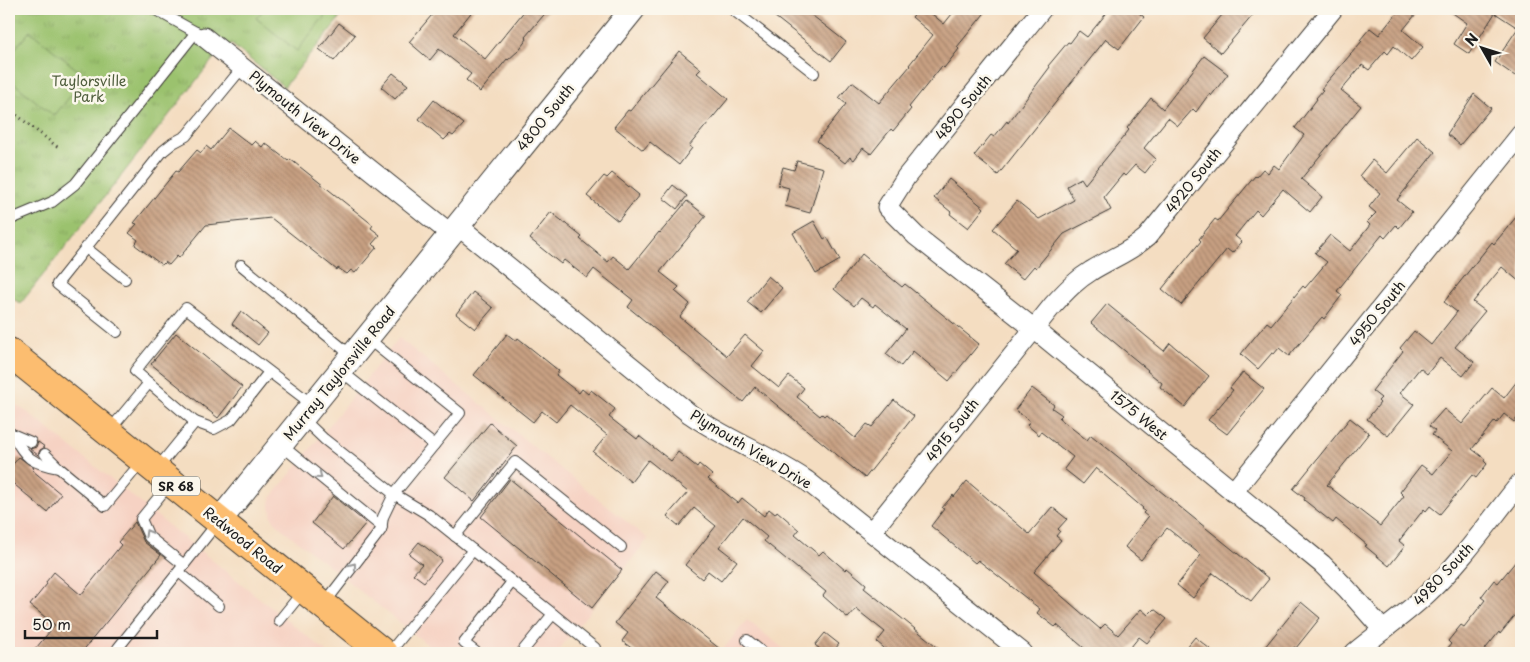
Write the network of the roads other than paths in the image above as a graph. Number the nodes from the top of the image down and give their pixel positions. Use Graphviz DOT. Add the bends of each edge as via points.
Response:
graph roads {
  1 [pos="154,9"];
  2 [pos="632,9"];
  3 [pos="732,9"];
  4 [pos="1042,9"];
  5 [pos="1333,9"];
  6 [pos="200,34"];
  7 [pos="242,68"];
  8 [pos="814,74"];
  9 [pos="1521,134"];
  10 [pos="887,207"];
  11 [pos="9,220"];
  12 [pos="454,230"];
  13 [pos="86,248"];
  14 [pos="241,265"];
  15 [pos="125,279"];
  16 [pos="1033,328"];
  17 [pos="117,332"];
  18 [pos="368,338"];
  19 [pos="12,360"];
  20 [pos="346,363"];
  21 [pos="269,372"];
  22 [pos="149,383"];
  23 [pos="307,412"];
  24 [pos="195,422"];
  25 [pos="108,432"];
  26 [pos="10,436"];
  27 [pos="31,442"];
  28 [pos="281,445"];
  29 [pos="434,445"];
  30 [pos="45,454"];
  31 [pos="59,468"];
  32 [pos="157,470"];
  33 [pos="1521,482"];
  34 [pos="1233,492"];
  35 [pos="394,494"];
  36 [pos="219,521"];
  37 [pos="382,526"];
  38 [pos="872,531"];
  39 [pos="456,536"];
  40 [pos="621,547"];
  41 [pos="473,550"];
  42 [pos="181,568"];
  43 [pos="512,582"];
  44 [pos="314,597"];
  45 [pos="220,606"];
  46 [pos="553,614"];
  47 [pos="279,621"];
  48 [pos="1383,630"];
  49 [pos="747,640"];
  50 [pos="596,652"];
  51 [pos="125,653"];
  52 [pos="383,653"];
  53 [pos="389,653"];
  54 [pos="477,653"];
  55 [pos="521,653"];
  56 [pos="763,653"];
  57 [pos="1023,653"];
  58 [pos="1354,653"];
  1 -- 6 [label="lane, Plymouth View Drive"];
  2 -- 12 [label="street, 4800 South"];
  3 -- 8 [label="lane"];
  4 -- 10 [label="street, 4890 South" via="906,177"];
  5 -- 16 [label="street, 4920 South" via="1147,237 1075,281"];
  6 -- 7 [label="street, Plymouth View Drive"];
  6 -- 11 [label="lane" via="75,184 52,202"];
  7 -- 12 [label="street, Plymouth View Drive"];
  7 -- 13 [label="lane" via="186,136 164,151"];
  9 -- 34 [label="street, 4950 South"];
  10 -- 16 [label="street, 1575 West" via="916,236"];
  12 -- 18 [label="street, Murray Taylorsville Road"];
  12 -- 38 [label="street, Plymouth View Drive" via="690,414 732,440 792,470"];
  13 -- 15 [label="lane"];
  13 -- 17 [label="lane" via="57,284"];
  14 -- 20 [label="lane"];
  16 -- 34 [label="street, 1575 West"];
  16 -- 38 [label="street, 4915 South"];
  18 -- 20 [label="street, Murray Taylorsville Road"];
  18 -- 29 [label="lane" via="460,412"];
  19 -- 25 [label="main road, Redwood Road / SR 68"];
  20 -- 23 [label="street, Murray Taylorsville Road"];
  20 -- 29 [label="lane"];
  21 -- 22 [label="lane" via="186,308 135,371"];
  21 -- 23 [label="lane"];
  21 -- 24 [label="lane" via="231,420 214,429"];
  22 -- 24 [label="lane"];
  22 -- 25 [label="lane"];
  23 -- 28 [label="street, Murray Taylorsville Road"];
  23 -- 35 [label="lane" via="324,439"];
  24 -- 32 [label="lane"];
  25 -- 32 [label="main road, Redwood Road / SR 68"];
  26 -- 27 [label="lane"];
  26 -- 31 [label="lane" via="37,464"];
  28 -- 36 [label="street, Murray Taylorsville Road"];
  28 -- 37 [label="lane, one-way"];
  29 -- 35 [label="lane"];
  30 -- 31 [label="lane"];
  31 -- 32 [label="lane" via="104,506"];
  32 -- 36 [label="main road, Redwood Road / SR 68"];
  42 -- 32 [label="lane, one-way" via="149,537 142,519"];
  33 -- 48 [label="street, 4980 South" via="1442,579 1417,604"];
  34 -- 48 [label="street, 1575 West" via="1322,564"];
  35 -- 37 [label="lane"];
  35 -- 39 [label="lane"];
  36 -- 42 [label="lane"];
  36 -- 44 [label="main road, Redwood Road / SR 68"];
  44 -- 37 [label="lane, one-way"];
  38 -- 57 [label="street, Plymouth View Drive"];
  39 -- 40 [label="lane" via="515,462"];
  39 -- 41 [label="lane"];
  41 -- 43 [label="lane"];
  41 -- 53 [label="lane"];
  42 -- 45 [label="lane"];
  42 -- 51 [label="lane" via="118,648"];
  43 -- 46 [label="lane"];
  43 -- 54 [label="lane" via="464,643"];
  44 -- 47 [label="lane"];
  44 -- 52 [label="main road, Redwood Road / SR 68"];
  46 -- 50 [label="lane"];
  46 -- 55 [label="lane"];
  48 -- 58 [label="street, 4980 South"];
  49 -- 56 [label="lane"];
}
